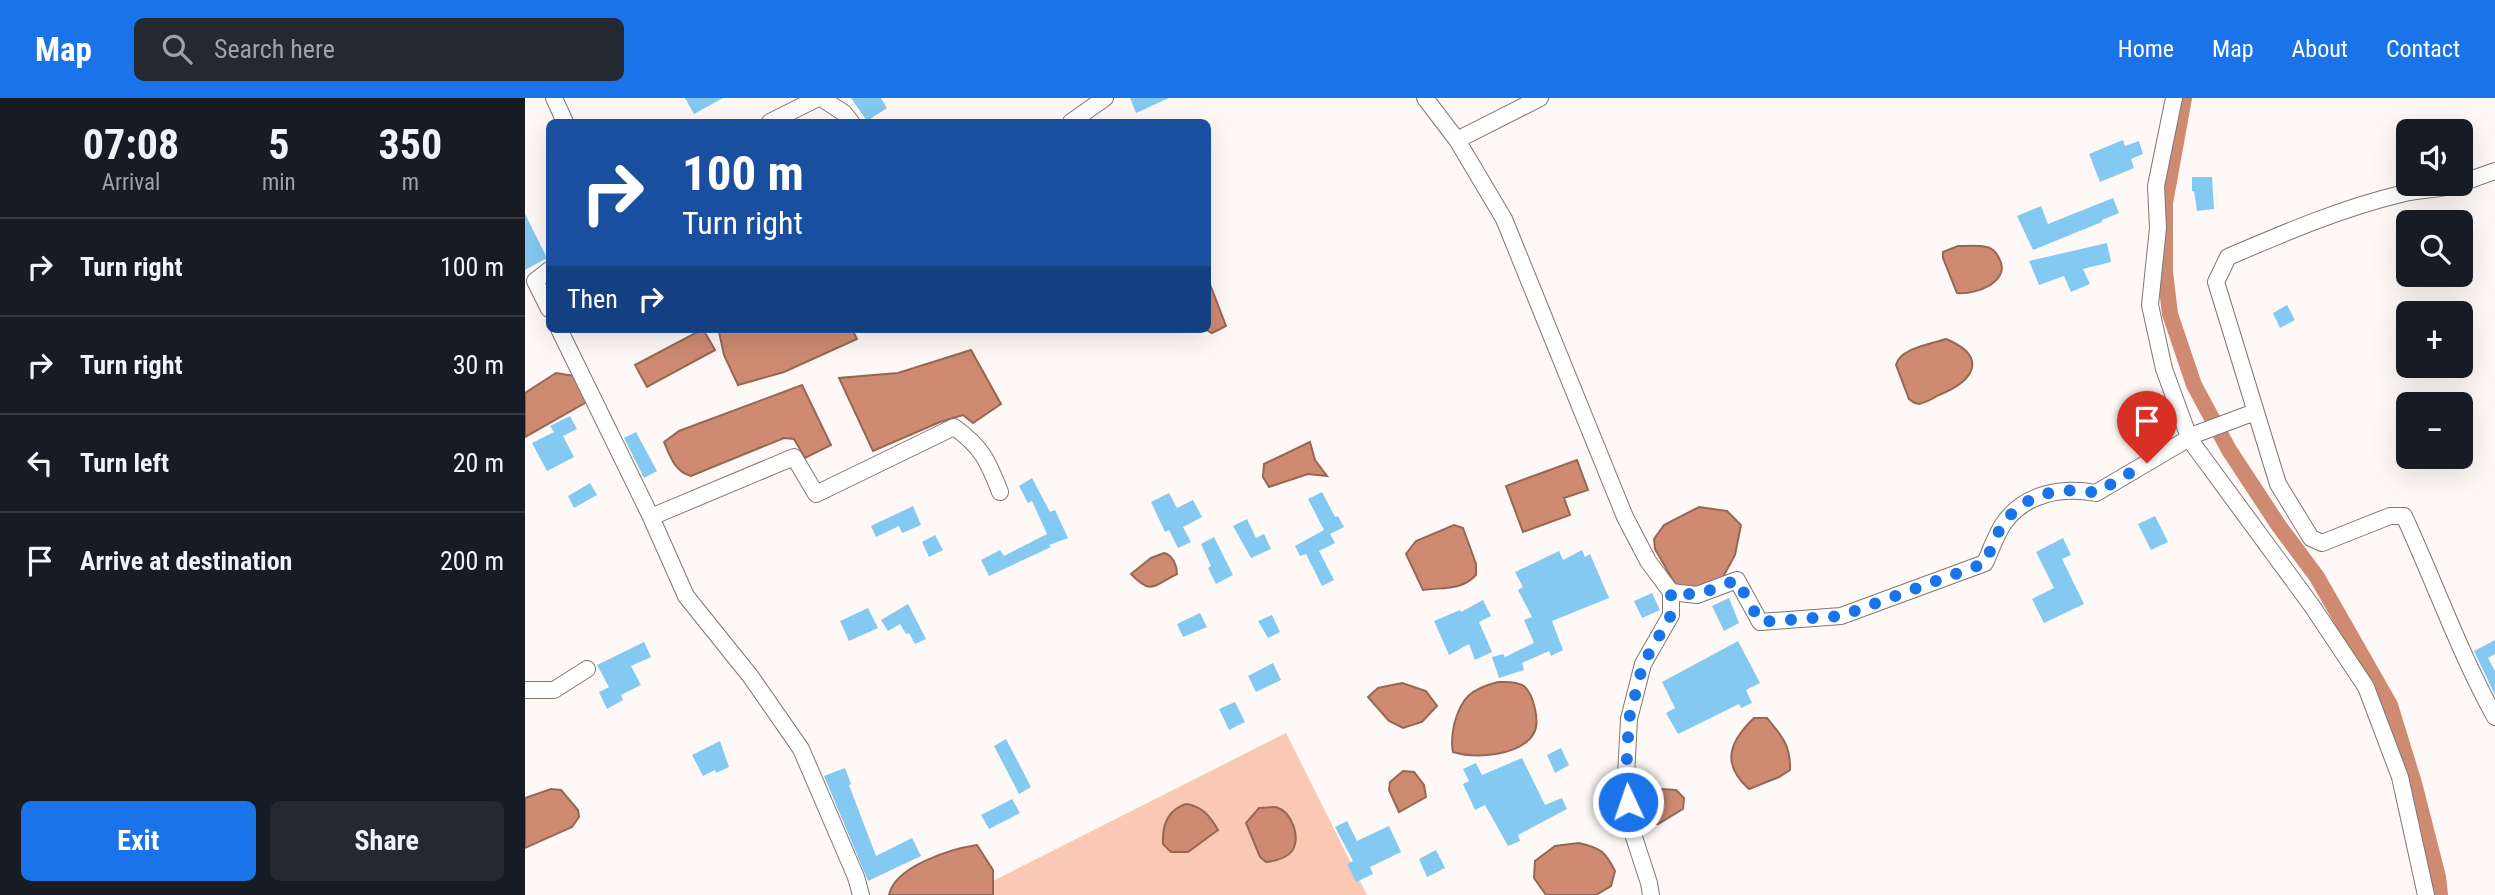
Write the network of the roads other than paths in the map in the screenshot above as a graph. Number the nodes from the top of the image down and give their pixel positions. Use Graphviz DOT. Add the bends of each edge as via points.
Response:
graph roads {
  1 [pos="554,98"];
  2 [pos="819,98"];
  3 [pos="1105,98"];
  4 [pos="1425,98"];
  5 [pos="1540,98"];
  6 [pos="2174,98"];
  7 [pos="564,119"];
  8 [pos="775,119"];
  9 [pos="849,119"];
  10 [pos="1075,119"];
  11 [pos="1457,140"];
  12 [pos="2495,171"];
  13 [pos="2473,179"];
  14 [pos="2396,196"];
  15 [pos="546,272"];
  16 [pos="546,303"];
  17 [pos="561,333"];
  18 [pos="2255,412"];
  19 [pos="2193,437"];
  20 [pos="1000,492"];
  21 [pos="651,517"];
  22 [pos="1671,592"];
  23 [pos="587,669"];
  24 [pos="525,690"];
  25 [pos="2495,717"];
  26 [pos="861,895"];
  27 [pos="1651,895"];
  28 [pos="2426,895"];
  1 -- 7 [label="street"];
  2 -- 8 [label="street"];
  2 -- 9 [label="street"];
  3 -- 10 [label="street"];
  4 -- 11 [label="street"];
  5 -- 11 [label="street"];
  6 -- 19 [label="street" via="2156,186 2158,228 2150,305 2164,369"];
  11 -- 22 [label="street" via="1504,219 1626,517 1648,561"];
  12 -- 13 [label="street"];
  14 -- 18 [label="street" via="2296,228 2228,257 2216,282"];
  15 -- 16 [label="street" via="535,281"];
  17 -- 21 [label="street"];
  18 -- 19 [label="street"];
  18 -- 25 [label="street" via="2278,484 2311,538 2322,542 2390,516 2404,516"];
  19 -- 22 [label="street" via="2096,493 2072,488 2030,498 2004,523 1985,563 1841,616 1760,622 1737,580 1697,595"];
  19 -- 28 [label="street" via="2366,687 2400,776"];
  20 -- 21 [label="street" via="974,442 954,427 816,494 794,457"];
  21 -- 26 [label="street" via="685,596 751,677 801,750"];
  22 -- 27 [label="street" via="1671,615 1643,664 1629,719 1626,776 1630,828"];
  23 -- 24 [label="street" via="554,690"];
}
